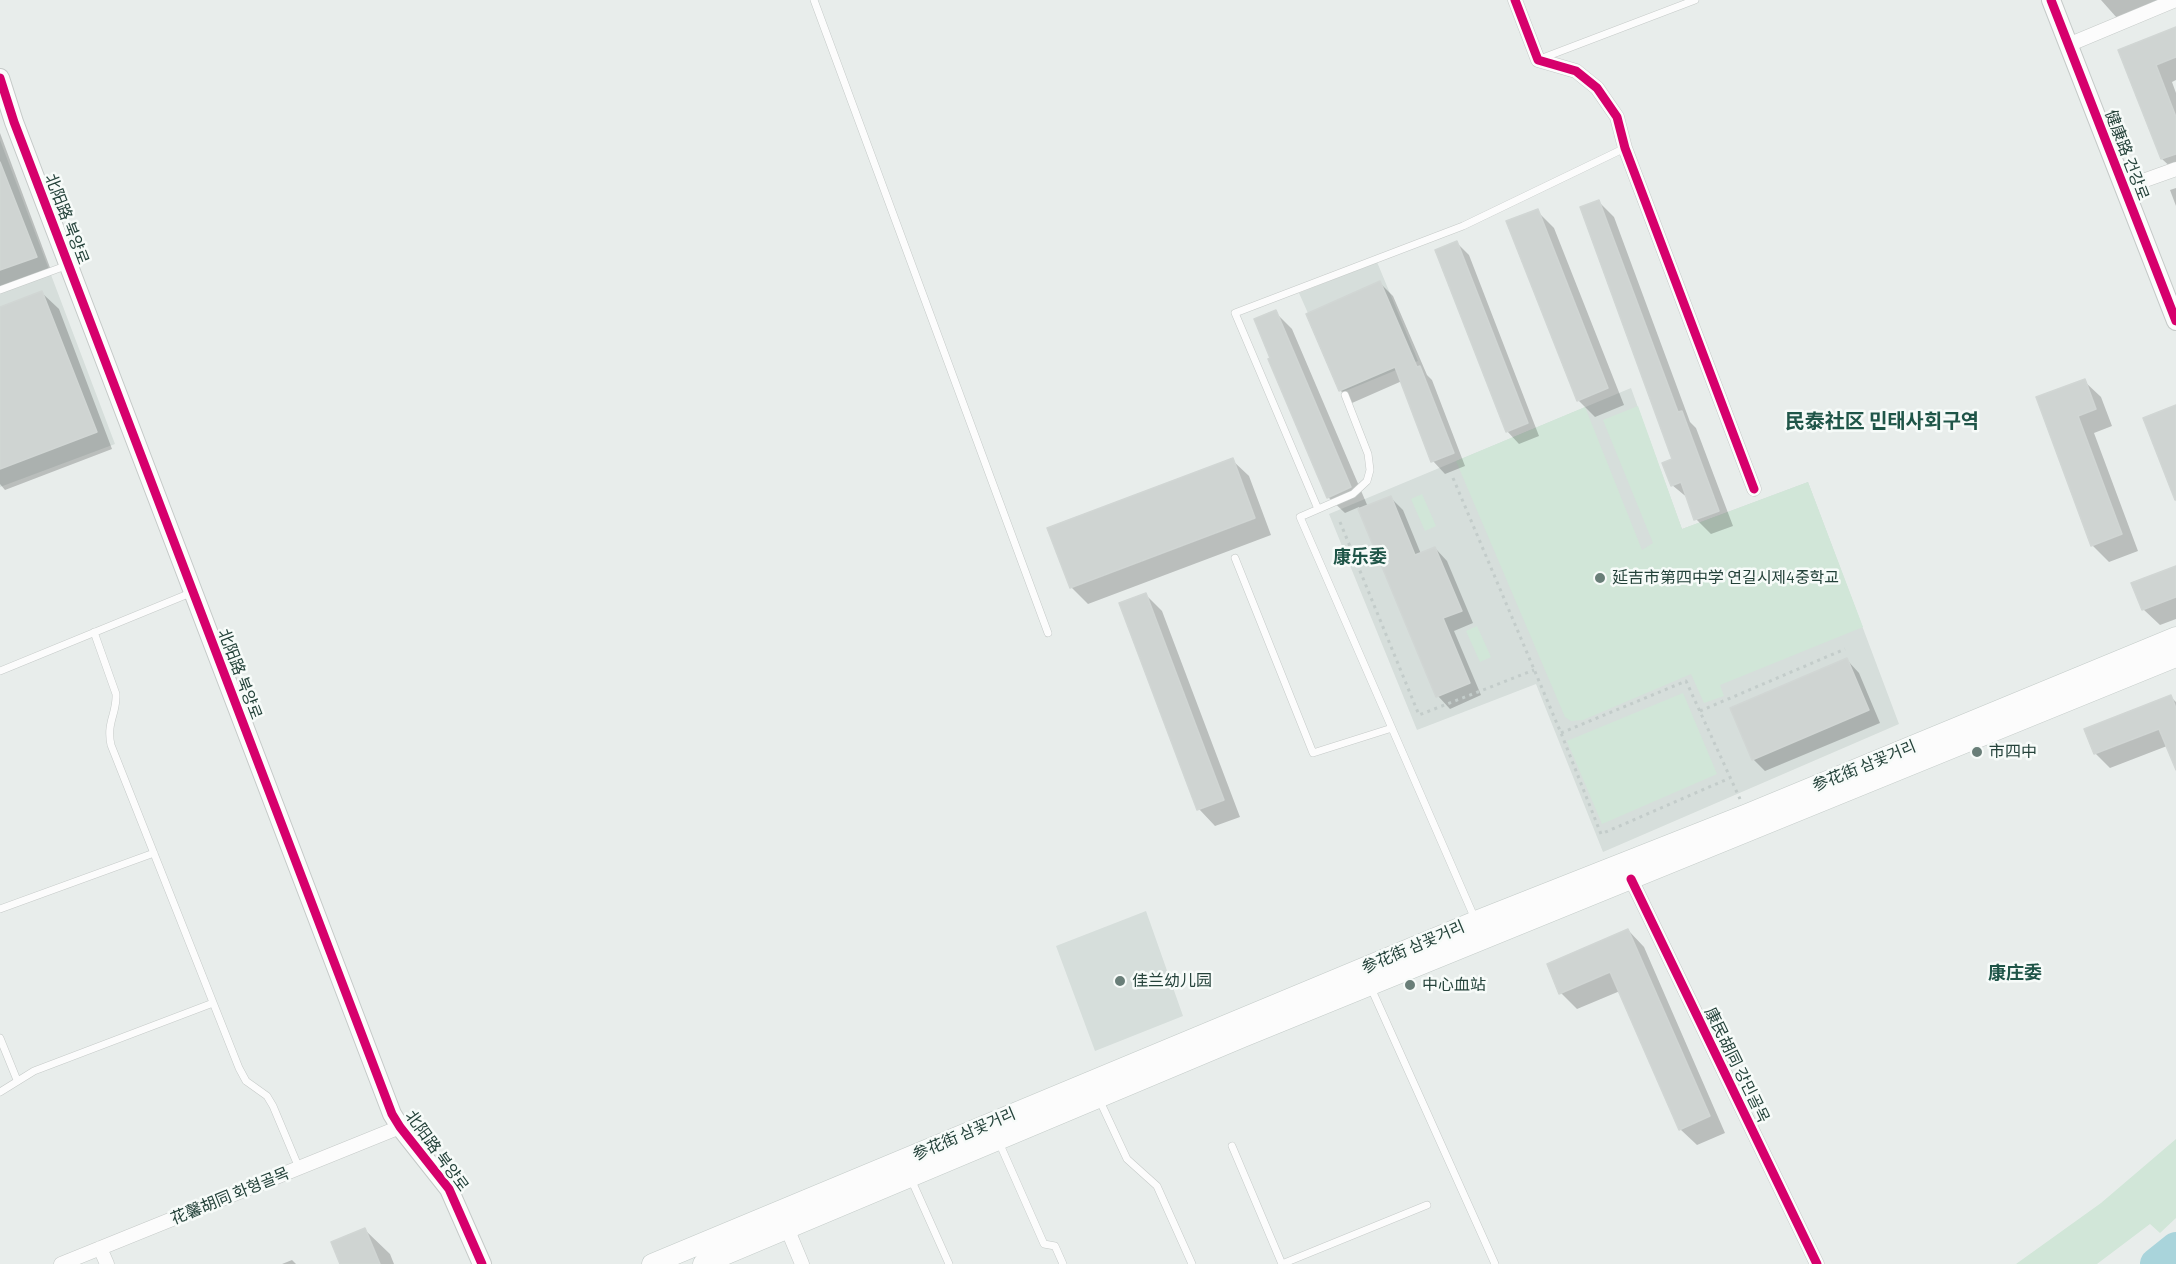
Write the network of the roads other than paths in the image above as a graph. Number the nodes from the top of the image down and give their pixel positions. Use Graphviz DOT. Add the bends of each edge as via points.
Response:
graph roads {
  1 [pos="814,0"];
  2 [pos="1515,0"];
  3 [pos="1695,0"];
  4 [pos="2051,0"];
  5 [pos="2176,0"];
  6 [pos="2068,45"];
  7 [pos="1538,60"];
  8 [pos="0,78"];
  9 [pos="1625,148"];
  10 [pos="2176,169"];
  11 [pos="2123,188"];
  12 [pos="68,265"];
  13 [pos="0,290"];
  14 [pos="2176,321"];
  15 [pos="1345,395"];
  16 [pos="1754,489"];
  17 [pos="1318,509"];
  18 [pos="1235,558"];
  19 [pos="193,592"];
  20 [pos="94,633"];
  21 [pos="1048,633"];
  22 [pos="2176,638"];
  23 [pos="2175,659"];
  24 [pos="0,670"];
  25 [pos="1392,728"];
  26 [pos="154,853"];
  27 [pos="1631,879"];
  28 [pos="0,909"];
  29 [pos="1476,921"];
  30 [pos="1370,986"];
  31 [pos="213,1003"];
  32 [pos="0,1038"];
  33 [pos="17,1080"];
  34 [pos="0,1092"];
  35 [pos="1098,1098"];
  36 [pos="400,1127"];
  37 [pos="998,1140"];
  38 [pos="1232,1146"];
  39 [pos="299,1168"];
  40 [pos="910,1177"];
  41 [pos="1427,1205"];
  42 [pos="787,1228"];
  43 [pos="100,1248"];
  44 [pos="1298,1261"];
  45 [pos="61,1264"];
  46 [pos="107,1264"];
  47 [pos="482,1264"];
  48 [pos="652,1264"];
  49 [pos="703,1264"];
  50 [pos="802,1264"];
  51 [pos="949,1264"];
  52 [pos="1063,1264"];
  53 [pos="1192,1264"];
  54 [pos="1282,1264"];
  55 [pos="1495,1264"];
  56 [pos="1817,1264"];
  1 -- 21 [label="lane"];
  2 -- 7 [label="street"];
  3 -- 7 [label="lane"];
  4 -- 6 [label="street, 健康路 건강로"];
  5 -- 6 [label="street"];
  6 -- 11 [label="street, 健康路 건강로"];
  7 -- 9 [label="street" via="1576,71 1597,88 1617,117"];
  8 -- 12 [label="street, 北阳路 북양로"];
  9 -- 16 [label="street"];
  9 -- 17 [label="lane" via="1463,226 1235,313"];
  10 -- 11 [label="street"];
  11 -- 14 [label="street, 健康路 건강로"];
  12 -- 13 [label="lane"];
  12 -- 19 [label="street, 北阳路 북양로"];
  15 -- 17 [label="lane" via="1368,454 1370,470 1367,481 1353,494"];
  17 -- 25 [label="lane" via="1300,517"];
  18 -- 25 [label="lane" via="1313,753"];
  19 -- 20 [label="lane"];
  19 -- 36 [label="street, 北阳路 북양로" via="387,1103"];
  20 -- 24 [label="lane"];
  20 -- 26 [label="lane" via="116,694 108,732 111,745"];
  22 -- 29 [label="main road, 参花街 삼꽃거리"];
  23 -- 27 [label="main road, 参花街 삼꽃거리"];
  25 -- 29 [label="lane"];
  26 -- 28 [label="lane"];
  26 -- 31 [label="lane"];
  27 -- 30 [label="main road, 参花街 삼꽃거리"];
  27 -- 56 [label="street, 康民胡同 강민골목"];
  29 -- 48 [label="main road, 参花街 삼꽃거리"];
  30 -- 35 [label="main road, 参花街 삼꽃거리"];
  30 -- 55 [label="lane"];
  31 -- 33 [label="lane"];
  31 -- 39 [label="lane" via="238,1068 246,1081 267,1096"];
  32 -- 33 [label="lane"];
  33 -- 34 [label="lane"];
  35 -- 37 [label="main road, 参花街 삼꽃거리"];
  35 -- 53 [label="lane" via="1127,1159 1157,1186"];
  36 -- 39 [label="street, 花馨胡同 화형골목"];
  36 -- 47 [label="street, 北阳路 북양로" via="449,1189"];
  37 -- 40 [label="main road, 参花街 삼꽃거리"];
  37 -- 52 [label="lane" via="1044,1244 1055,1246"];
  38 -- 54 [label="lane"];
  39 -- 43 [label="street, 花馨胡同 화형골목"];
  40 -- 42 [label="main road, 参花街 삼꽃거리"];
  40 -- 51 [label="lane"];
  41 -- 44 [label="lane"];
  42 -- 49 [label="main road, 参花街 삼꽃거리"];
  42 -- 50 [label="street"];
  43 -- 45 [label="street, 花馨胡同 화형골목"];
  43 -- 46 [label="street"];
  44 -- 54 [label="lane"];
}
